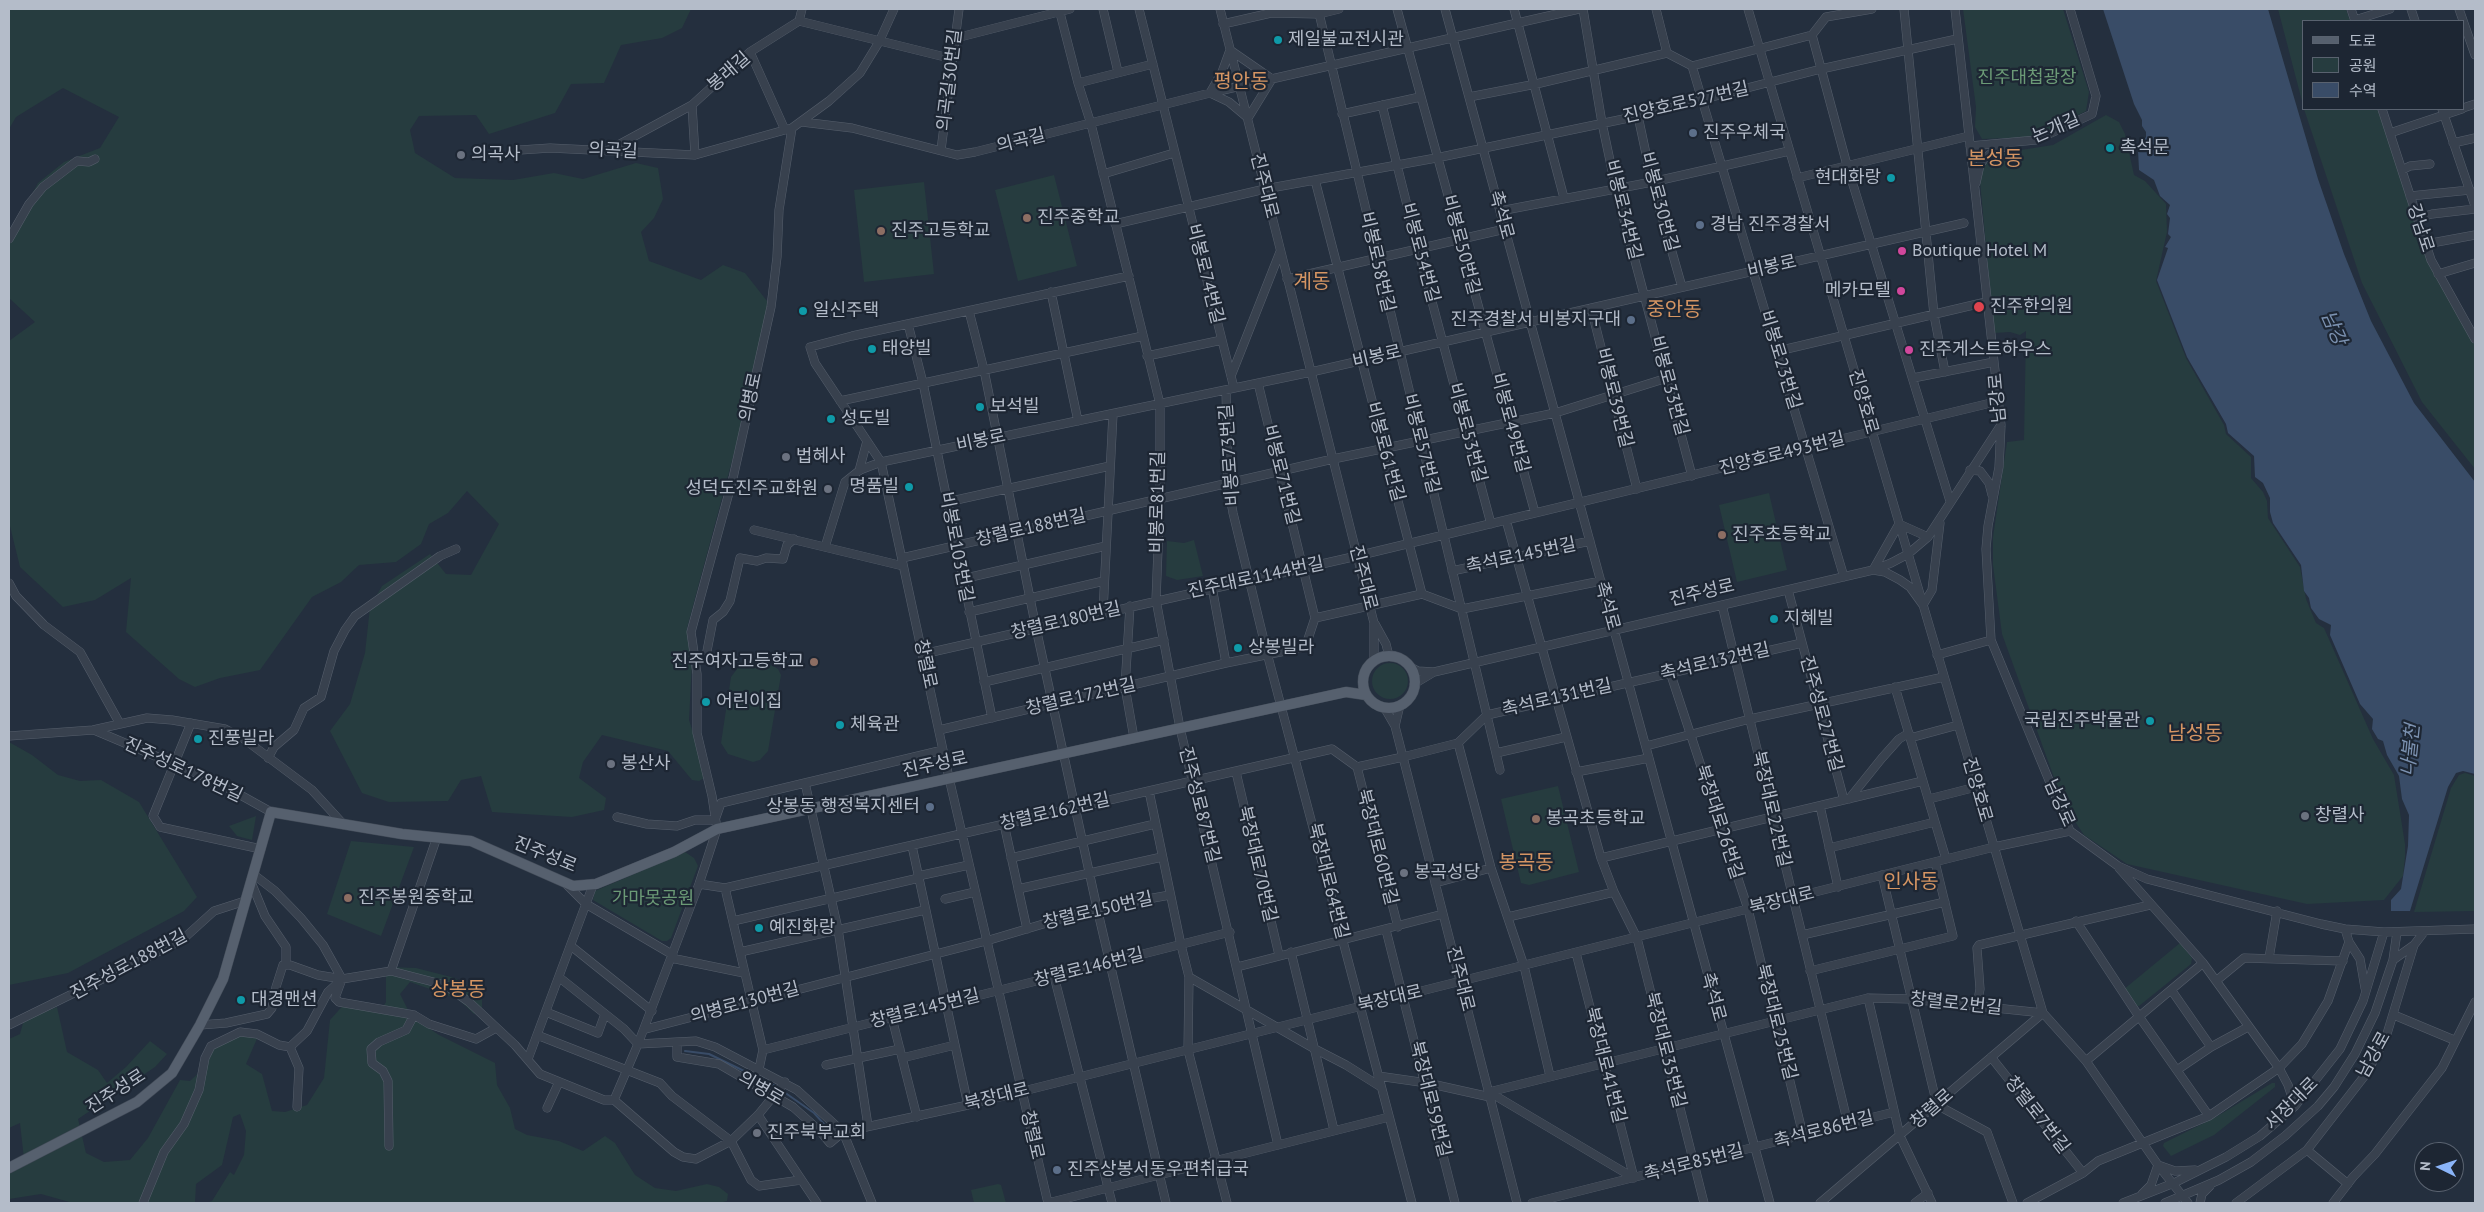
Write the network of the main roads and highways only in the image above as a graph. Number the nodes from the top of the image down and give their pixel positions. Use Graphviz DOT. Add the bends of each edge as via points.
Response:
graph roads {
  1 [pos="1363,680"];
  2 [pos="1346,692"];
  3 [pos="1366,695"];
  4 [pos="9,1168"];
  1 -- 2 [label="main road"];
  1 -- 3 [label="main road"];
  1 -- 3 [label="main road" via="1366,668 1374,660 1389,656 1397,657 1410,667 1414,684 1410,696 1400,705 1384,707"];
  2 -- 3 [label="main road"];
  2 -- 4 [label="main road, 진주성로" via="811,808 716,825 674,852 596,884 566,884 470,841 271,812 223,979 172,1073 136,1102"];
}
